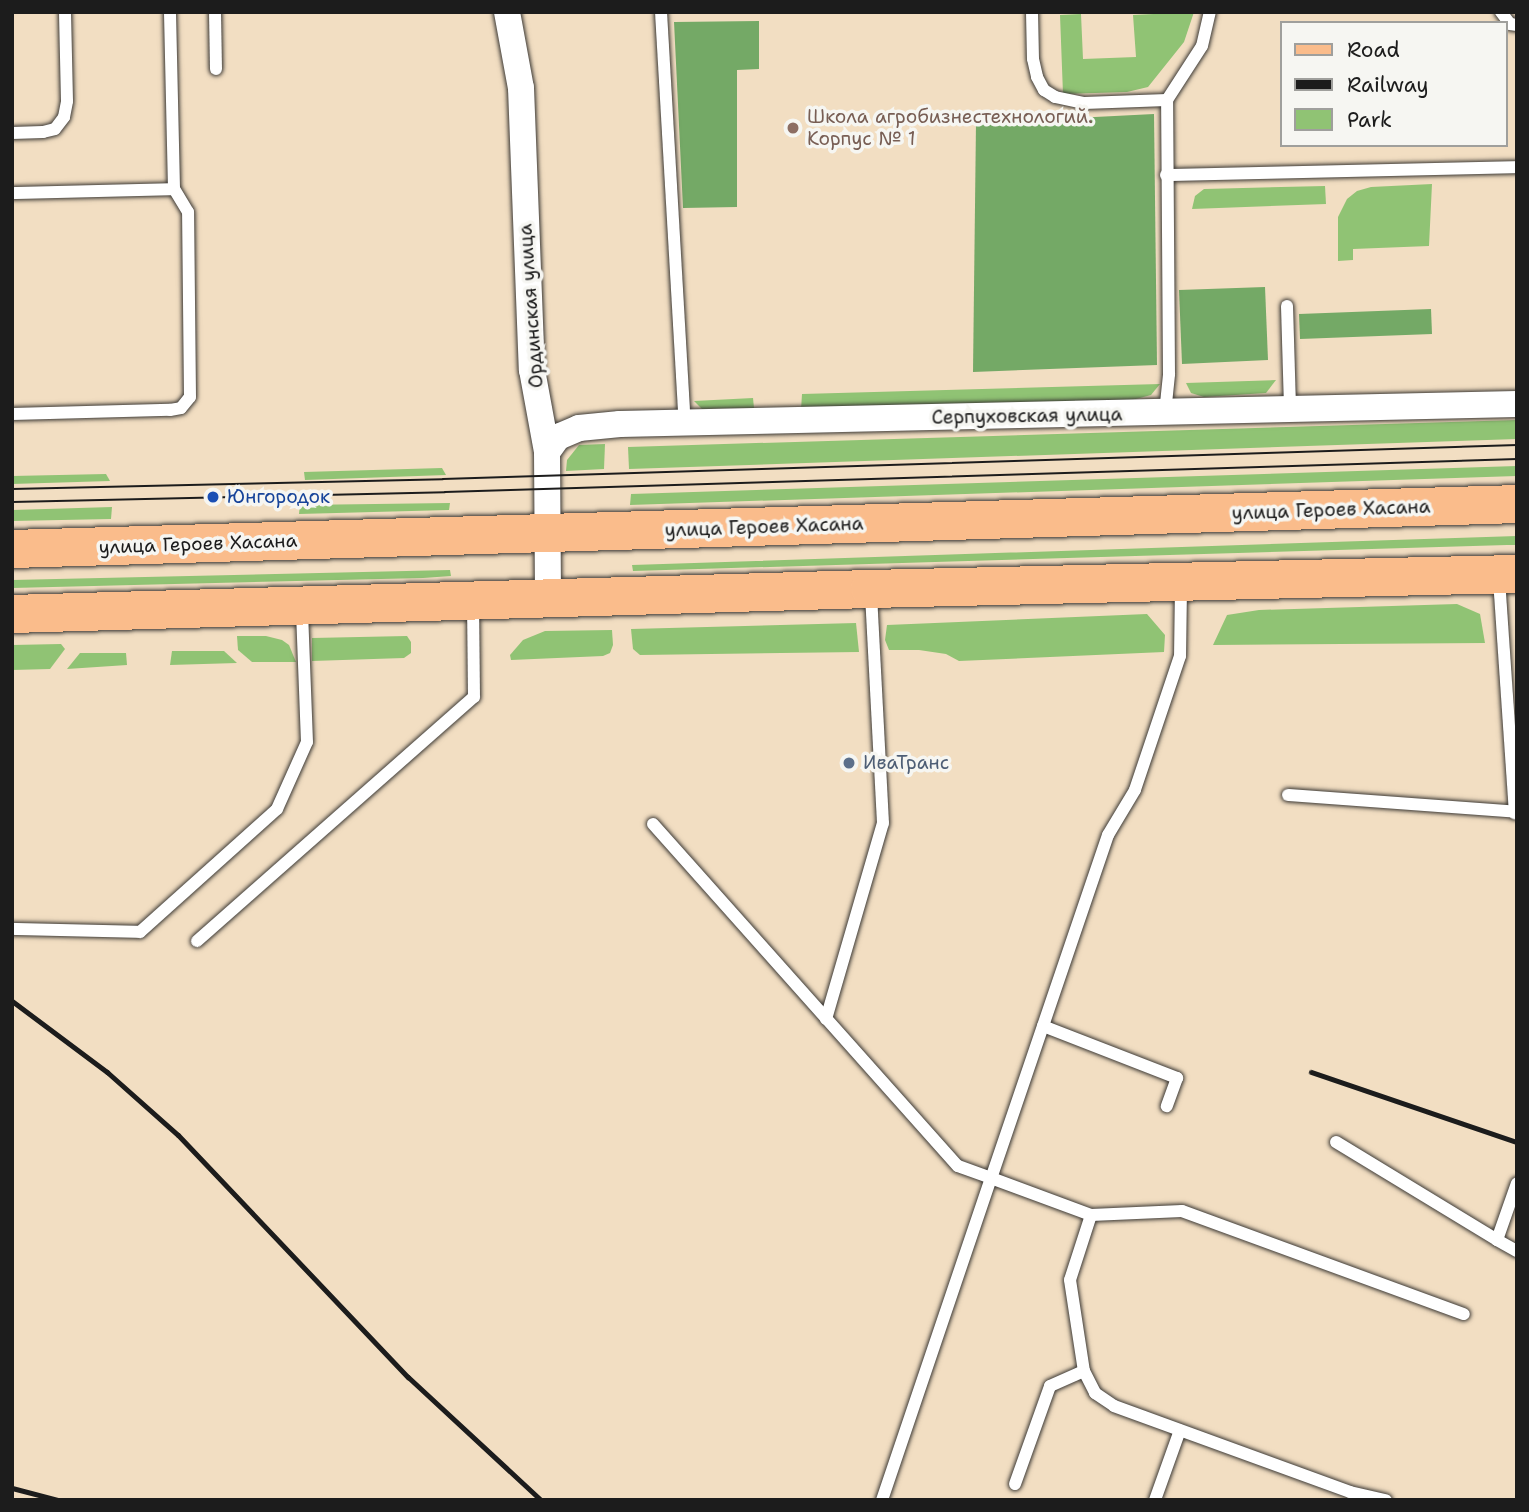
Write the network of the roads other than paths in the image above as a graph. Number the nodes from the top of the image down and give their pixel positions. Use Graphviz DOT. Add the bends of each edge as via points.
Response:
graph roads {
  1 [pos="65,12"];
  2 [pos="170,12"];
  3 [pos="215,12"];
  4 [pos="507,12"];
  5 [pos="662,12"];
  6 [pos="1032,12"];
  7 [pos="1210,12"];
  8 [pos="1501,12"];
  9 [pos="1517,24"];
  10 [pos="216,69"];
  11 [pos="1167,100"];
  12 [pos="12,133"];
  13 [pos="1517,167"];
  14 [pos="1167,175"];
  15 [pos="174,189"];
  16 [pos="12,192"];
  17 [pos="1287,306"];
  18 [pos="1517,404"];
  19 [pos="1290,411"];
  20 [pos="1165,413"];
  21 [pos="12,414"];
  22 [pos="685,423"];
  23 [pos="547,452"];
  24 [pos="1517,505"];
  25 [pos="548,534"];
  26 [pos="12,549"];
  27 [pos="1508,575"];
  28 [pos="1182,580"];
  29 [pos="870,589"];
  30 [pos="548,600"];
  31 [pos="473,601"];
  32 [pos="302,606"];
  33 [pos="12,614"];
  34 [pos="1288,795"];
  35 [pos="1516,813"];
  36 [pos="653,824"];
  37 [pos="12,929"];
  38 [pos="197,941"];
  39 [pos="826,1019"];
  40 [pos="1043,1026"];
  41 [pos="1167,1106"];
  42 [pos="1336,1142"];
  43 [pos="991,1178"];
  44 [pos="1517,1183"];
  45 [pos="1091,1215"];
  46 [pos="1497,1240"];
  47 [pos="1517,1251"];
  48 [pos="1464,1314"];
  49 [pos="1084,1371"];
  50 [pos="1181,1430"];
  51 [pos="1014,1484"];
  52 [pos="882,1500"];
  53 [pos="1155,1500"];
  54 [pos="1386,1500"];
  1 -- 12 [label="lane" via="64,117 55,128 43,132"];
  2 -- 15 [label="lane"];
  3 -- 10 [label="lane"];
  4 -- 23 [label="street, Ординская улица" via="521,88 531,370"];
  5 -- 22 [label="lane"];
  6 -- 11 [label="lane" via="1033,59 1044,90 1084,103"];
  7 -- 11 [label="lane" via="1202,46"];
  8 -- 9 [label="lane"];
  11 -- 14 [label="lane"];
  13 -- 14 [label="lane"];
  14 -- 20 [label="lane" via="1169,361"];
  15 -- 16 [label="lane"];
  15 -- 21 [label="lane" via="188,212 190,397 181,408 170,410"];
  17 -- 19 [label="lane"];
  18 -- 19 [label="street, Серпуховская улица"];
  19 -- 20 [label="street, Серпуховская улица"];
  20 -- 22 [label="street, Серпуховская улица"];
  22 -- 23 [label="street, Серпуховская улица" via="579,428 558,437"];
  23 -- 25 [label="street, Ординская улица"];
  24 -- 25 [label="main road, улица Героев Хасана"];
  25 -- 26 [label="main road, улица Героев Хасана"];
  25 -- 30 [label="street, Ординская улица"];
  27 -- 28 [label="main road"];
  27 -- 35 [label="lane"];
  28 -- 29 [label="main road"];
  28 -- 40 [label="lane" via="1180,656 1135,790 1108,835"];
  29 -- 30 [label="main road"];
  29 -- 39 [label="lane" via="883,823"];
  30 -- 31 [label="main road"];
  31 -- 32 [label="main road"];
  31 -- 38 [label="lane" via="474,697"];
  32 -- 33 [label="main road"];
  32 -- 37 [label="lane" via="307,742 278,809 140,932"];
  34 -- 35 [label="lane"];
  36 -- 39 [label="lane"];
  39 -- 43 [label="lane" via="958,1166"];
  40 -- 41 [label="lane" via="1177,1078"];
  40 -- 43 [label="lane"];
  42 -- 46 [label="lane"];
  43 -- 45 [label="lane"];
  43 -- 52 [label="lane"];
  44 -- 46 [label="lane"];
  45 -- 48 [label="lane" via="1182,1211"];
  45 -- 49 [label="lane" via="1070,1280"];
  46 -- 47 [label="lane"];
  49 -- 50 [label="lane" via="1095,1393 1114,1406"];
  49 -- 51 [label="lane" via="1050,1386"];
  50 -- 53 [label="lane"];
  50 -- 54 [label="lane" via="1350,1492"];
}
